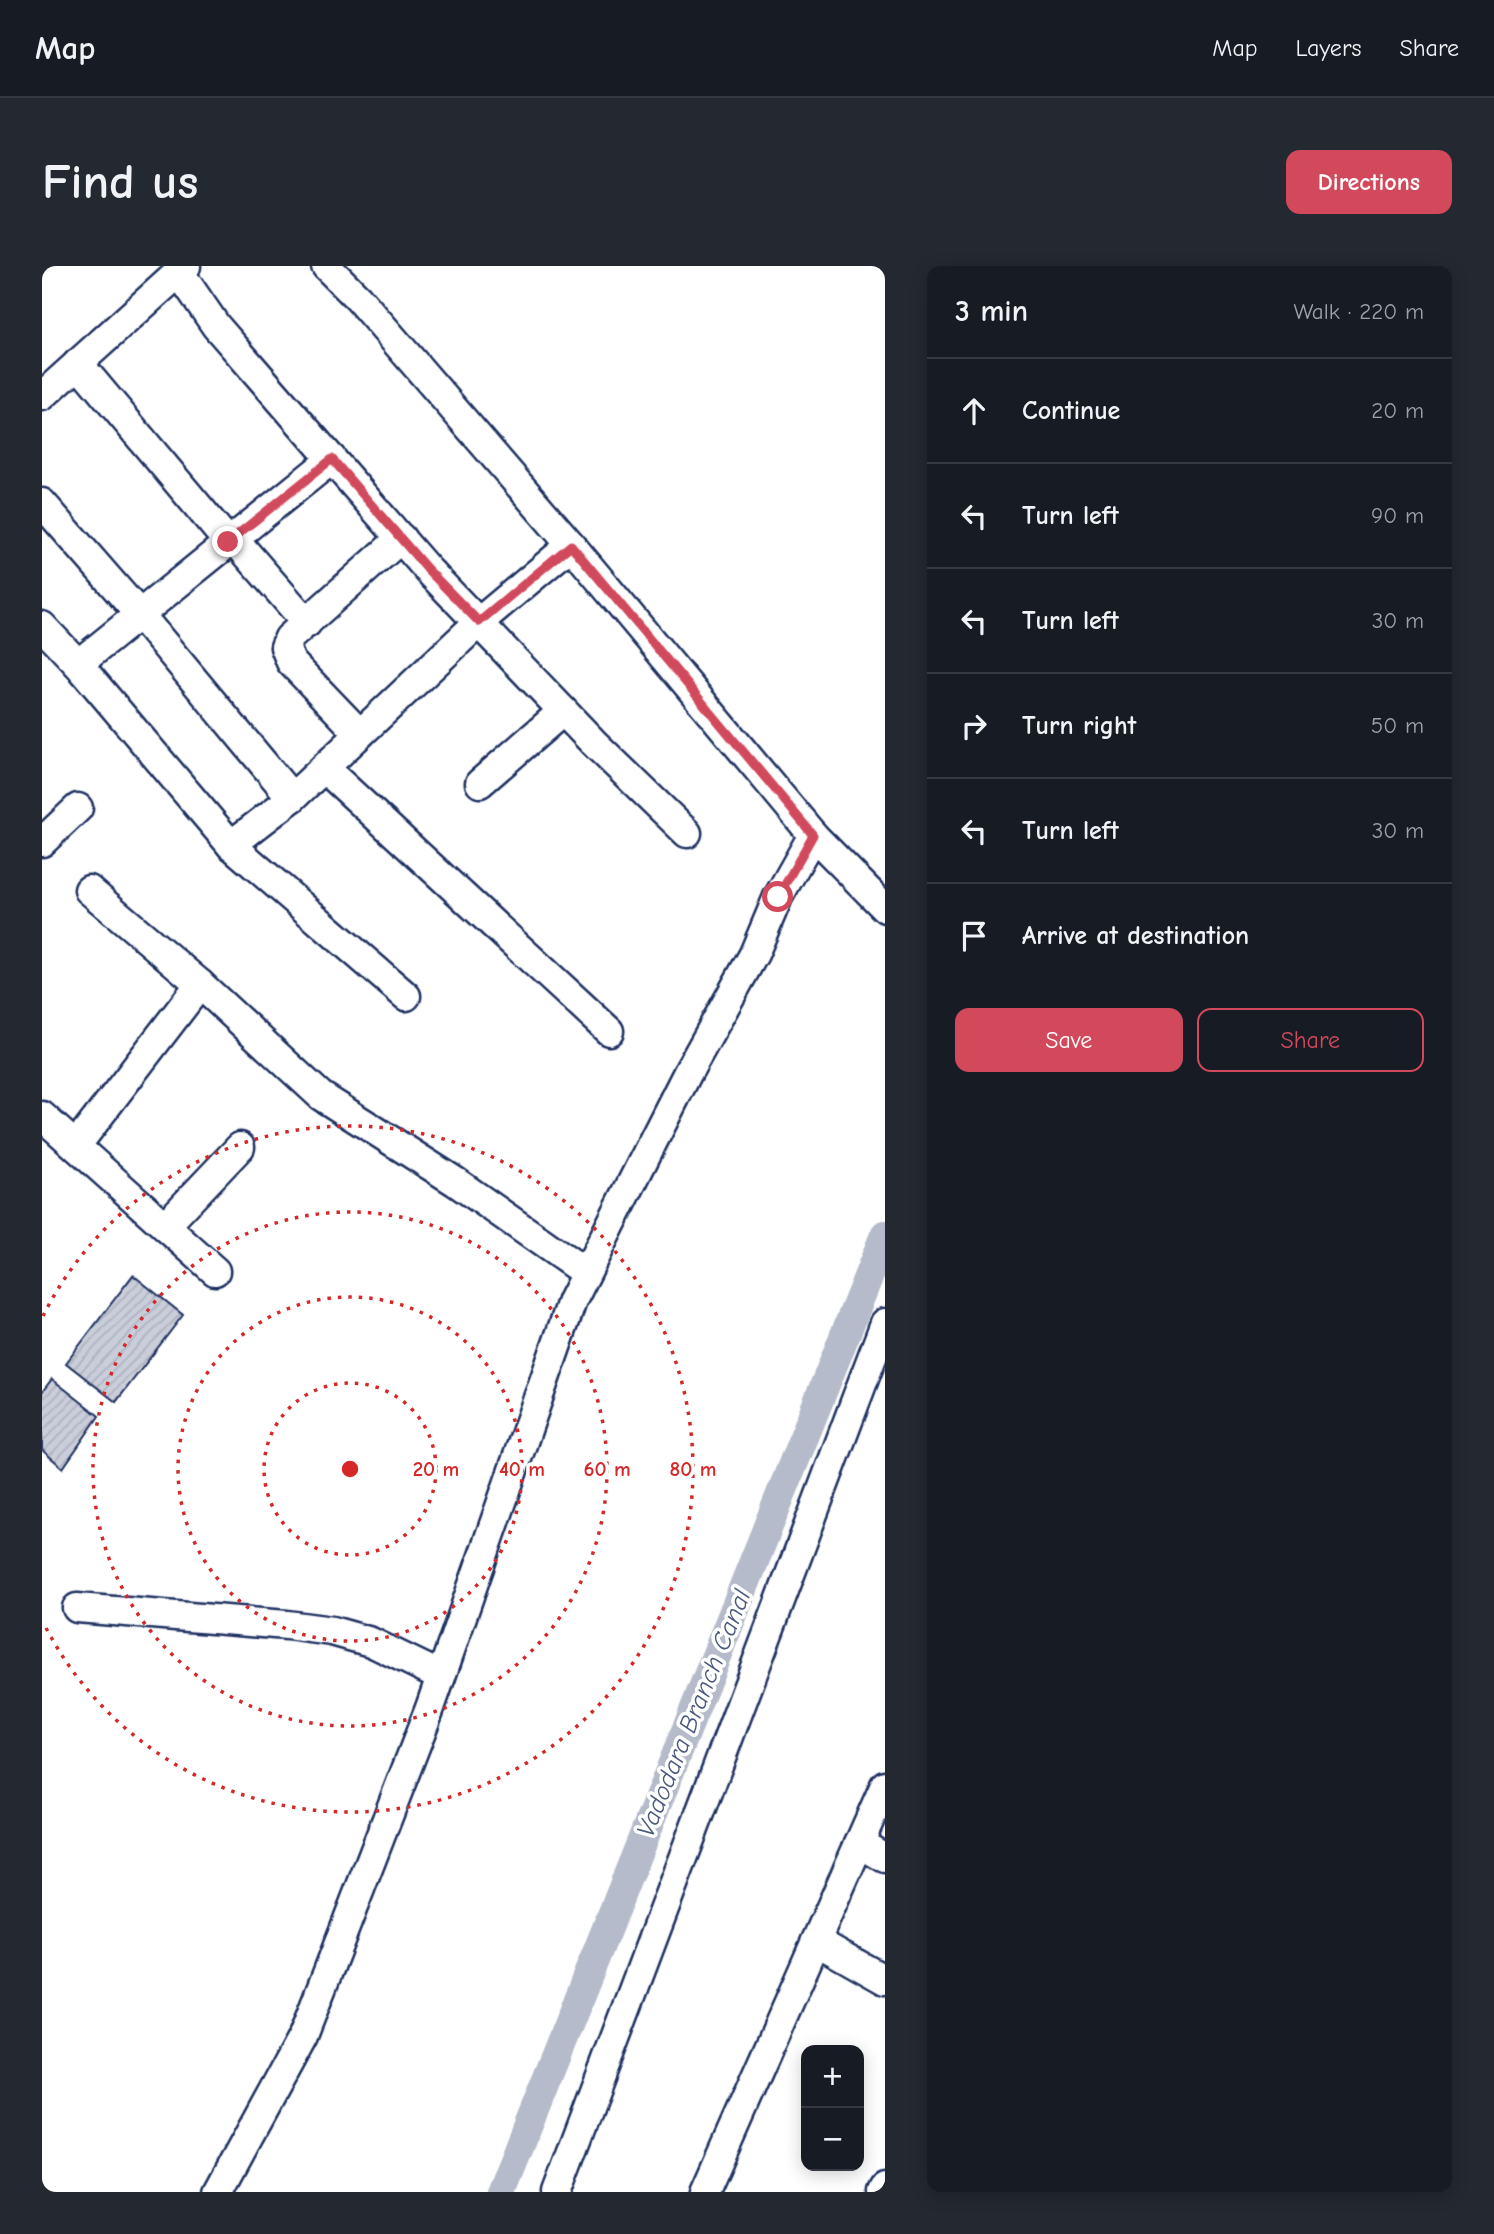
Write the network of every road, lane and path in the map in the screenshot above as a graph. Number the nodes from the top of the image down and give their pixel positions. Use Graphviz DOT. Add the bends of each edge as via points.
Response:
graph roads {
  1 [pos="326,266"];
  2 [pos="182,269"];
  3 [pos="78,363"];
  4 [pos="42,396"];
  5 [pos="332,459"];
  6 [pos="42,503"];
  7 [pos="401,538"];
  8 [pos="231,540"];
  9 [pos="571,545"];
  10 [pos="139,614"];
  11 [pos="479,622"];
  12 [pos="307,623"];
  13 [pos="42,626"];
  14 [pos="78,664"];
  15 [pos="563,711"];
  16 [pos="360,734"];
  17 [pos="324,768"];
  18 [pos="480,783"];
  19 [pos="292,798"];
  20 [pos="78,808"];
  21 [pos="687,833"];
  22 [pos="813,835"];
  23 [pos="42,842"];
  24 [pos="231,845"];
  25 [pos="89,890"];
  26 [pos="883,908"];
  27 [pos="200,984"];
  28 [pos="406,996"];
  29 [pos="609,1031"];
  30 [pos="42,1116"];
  31 [pos="76,1146"];
  32 [pos="240,1147"];
  33 [pos="165,1227"];
  34 [pos="215,1271"];
  35 [pos="586,1273"];
  36 [pos="885,1323"];
  37 [pos="77,1608"];
  38 [pos="441,1676"];
  39 [pos="885,1785"];
  40 [pos="859,1843"];
  41 [pos="885,1858"];
  42 [pos="816,1941"];
  43 [pos="885,1980"];
  44 [pos="218,2192"];
  45 [pos="557,2192"];
  46 [pos="707,2192"];
  1 -- 9 [label="street"];
  2 -- 3 [label="street"];
  2 -- 5 [label="street" via="216,326"];
  3 -- 4 [label="street"];
  3 -- 8 [label="street"];
  5 -- 7 [label="street"];
  5 -- 8 [label="street"];
  6 -- 10 [label="street"];
  7 -- 11 [label="street"];
  7 -- 12 [label="street"];
  8 -- 10 [label="street"];
  8 -- 12 [label="street"];
  9 -- 11 [label="street"];
  9 -- 22 [label="street"];
  10 -- 14 [label="street"];
  10 -- 19 [label="street"];
  11 -- 15 [label="street"];
  11 -- 16 [label="street"];
  12 -- 16 [label="street" via="289,639 287,656"];
  13 -- 14 [label="street"];
  14 -- 24 [label="street"];
  15 -- 18 [label="street"];
  15 -- 21 [label="street"];
  16 -- 17 [label="street"];
  17 -- 19 [label="street"];
  17 -- 29 [label="street"];
  19 -- 24 [label="street"];
  20 -- 23 [label="street"];
  22 -- 26 [label="street"];
  22 -- 35 [label="street"];
  24 -- 28 [label="street"];
  25 -- 27 [label="street"];
  27 -- 31 [label="street"];
  27 -- 35 [label="street" via="321,1096"];
  30 -- 31 [label="street"];
  31 -- 33 [label="street"];
  32 -- 33 [label="street"];
  33 -- 34 [label="street"];
  35 -- 38 [label="street" via="572,1301"];
  36 -- 45 [label="street"];
  37 -- 38 [label="street" via="332,1631 371,1642"];
  38 -- 44 [label="street" via="303,2036"];
  39 -- 40 [label="street"];
  40 -- 41 [label="street"];
  40 -- 42 [label="street"];
  42 -- 43 [label="street"];
  42 -- 46 [label="street"];
}
